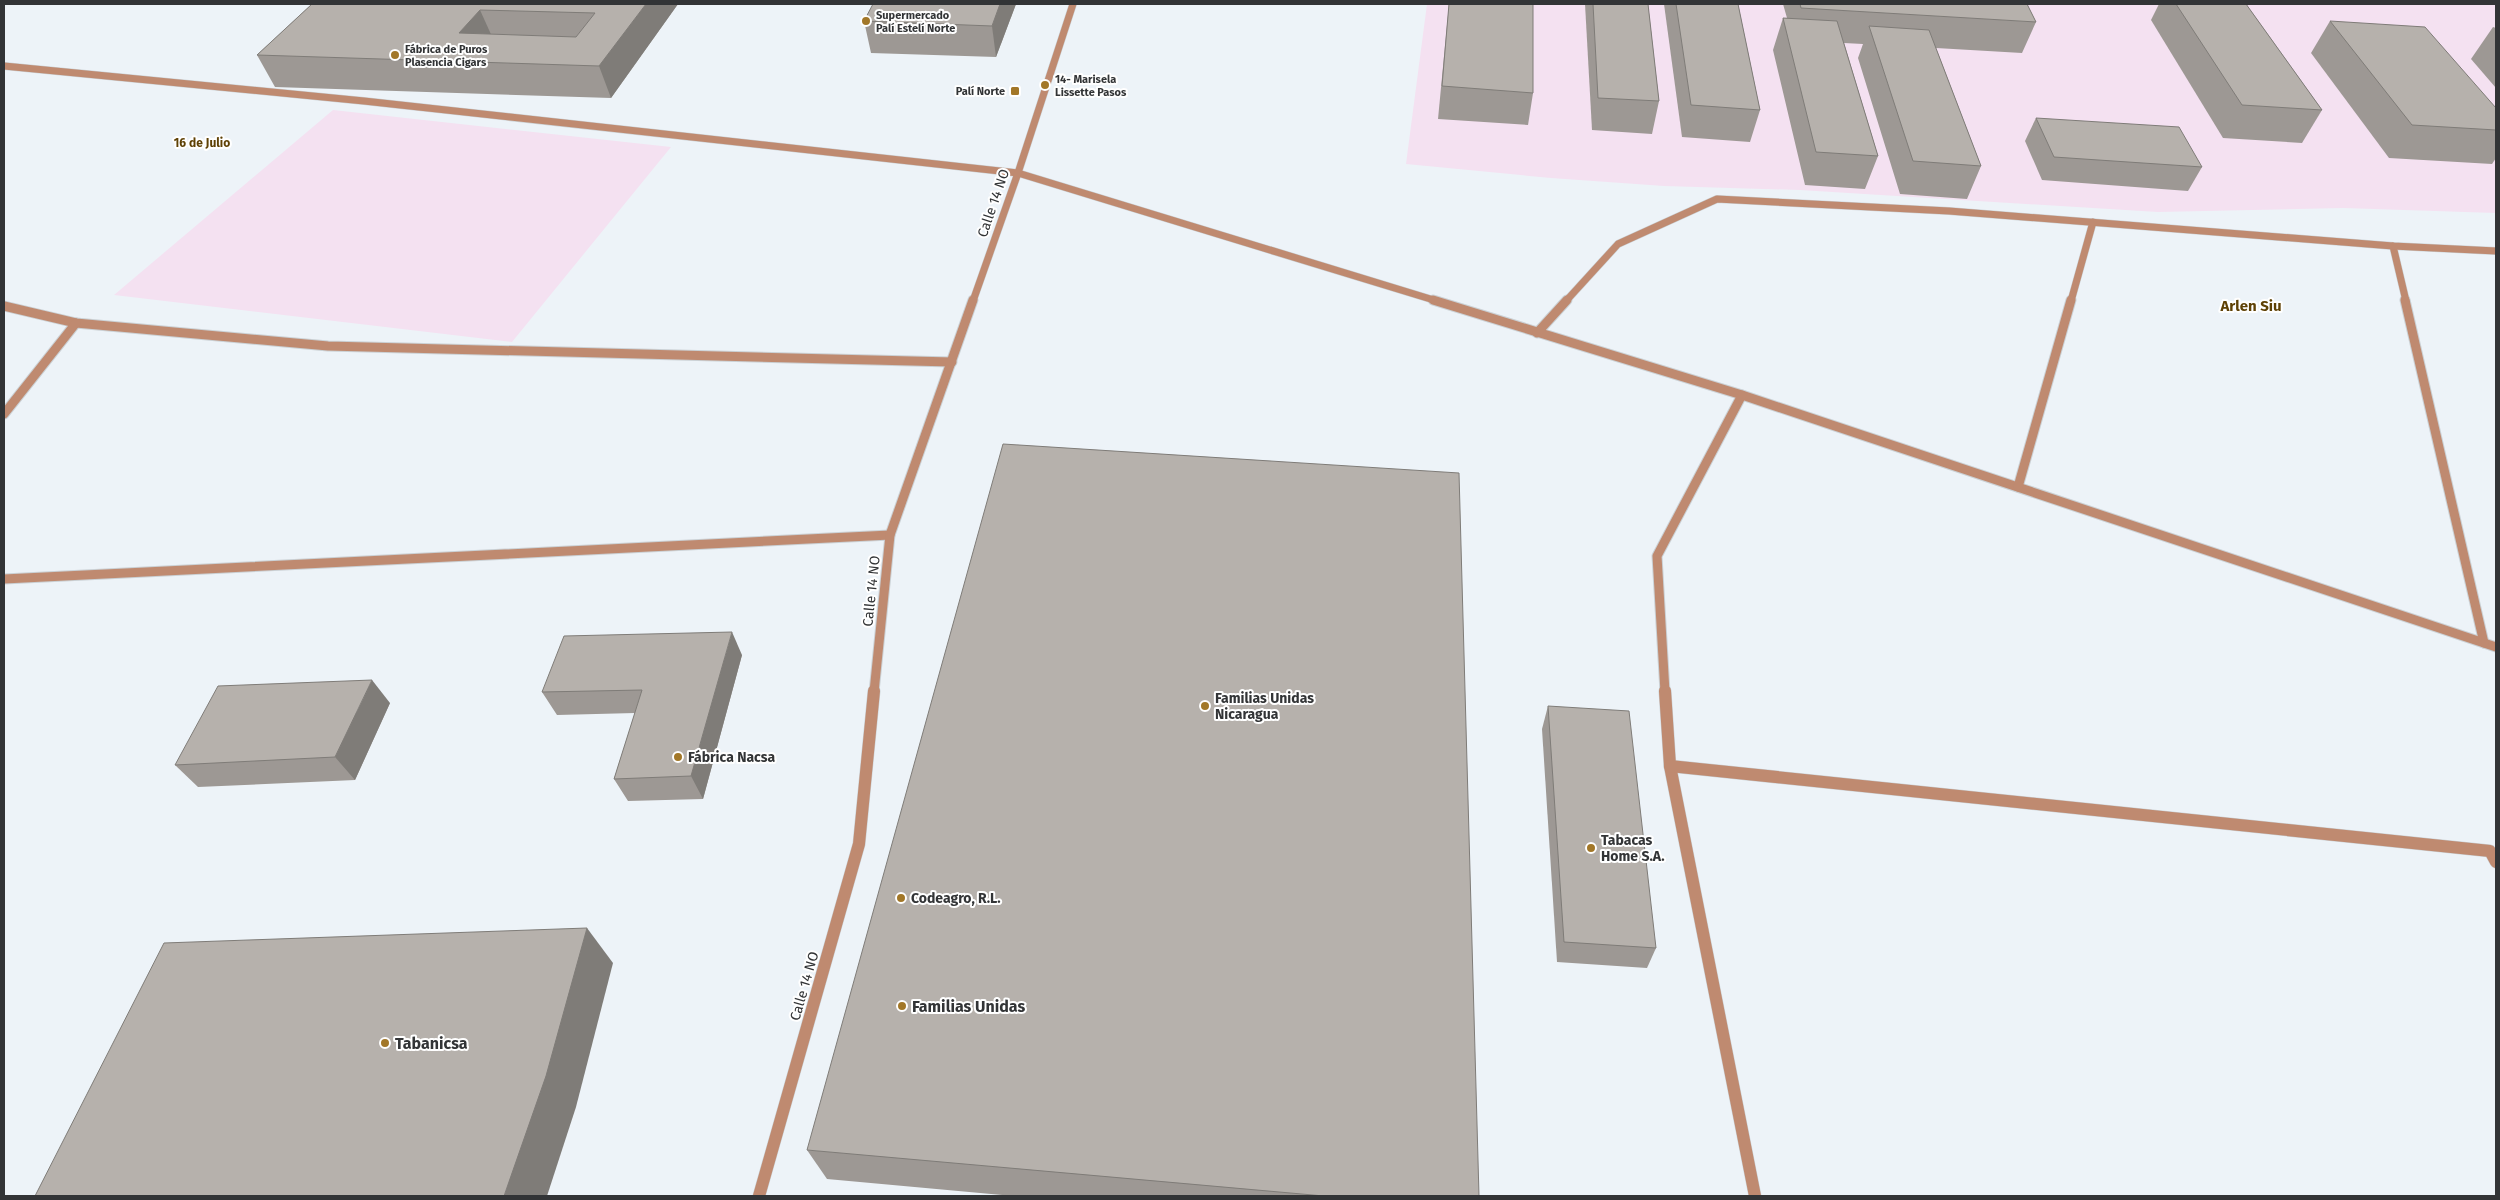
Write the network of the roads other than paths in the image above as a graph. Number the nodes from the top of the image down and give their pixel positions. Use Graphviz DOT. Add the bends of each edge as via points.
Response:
graph roads {
  1 [pos="1073,4"];
  2 [pos="4,66"];
  3 [pos="1018,174"];
  4 [pos="2093,222"];
  5 [pos="2393,246"];
  6 [pos="2496,251"];
  7 [pos="4,306"];
  8 [pos="76,323"];
  9 [pos="1537,333"];
  10 [pos="952,362"];
  11 [pos="1742,395"];
  12 [pos="4,414"];
  13 [pos="2018,487"];
  14 [pos="890,535"];
  15 [pos="4,579"];
  16 [pos="2484,643"];
  17 [pos="2496,647"];
  18 [pos="1670,766"];
  19 [pos="2496,862"];
  20 [pos="759,1196"];
  21 [pos="1755,1196"];
  1 -- 3 [label="street, Calle 14 NO"];
  2 -- 3 [label="street" via="364,101"];
  3 -- 9 [label="street"];
  3 -- 10 [label="street, Calle 14 NO"];
  4 -- 5 [label="street"];
  4 -- 9 [label="street" via="1717,199 1618,244"];
  4 -- 13 [label="street"];
  5 -- 6 [label="street"];
  5 -- 16 [label="street"];
  7 -- 8 [label="street"];
  8 -- 10 [label="street" via="328,346"];
  8 -- 12 [label="street"];
  9 -- 11 [label="street"];
  10 -- 14 [label="street, Calle 14 NO"];
  11 -- 13 [label="street"];
  11 -- 18 [label="street" via="1657,556"];
  13 -- 16 [label="street"];
  14 -- 15 [label="street"];
  14 -- 20 [label="street, Calle 14 NO" via="859,844"];
  16 -- 17 [label="street"];
  18 -- 19 [label="street" via="2490,851"];
  18 -- 21 [label="street"];
}
